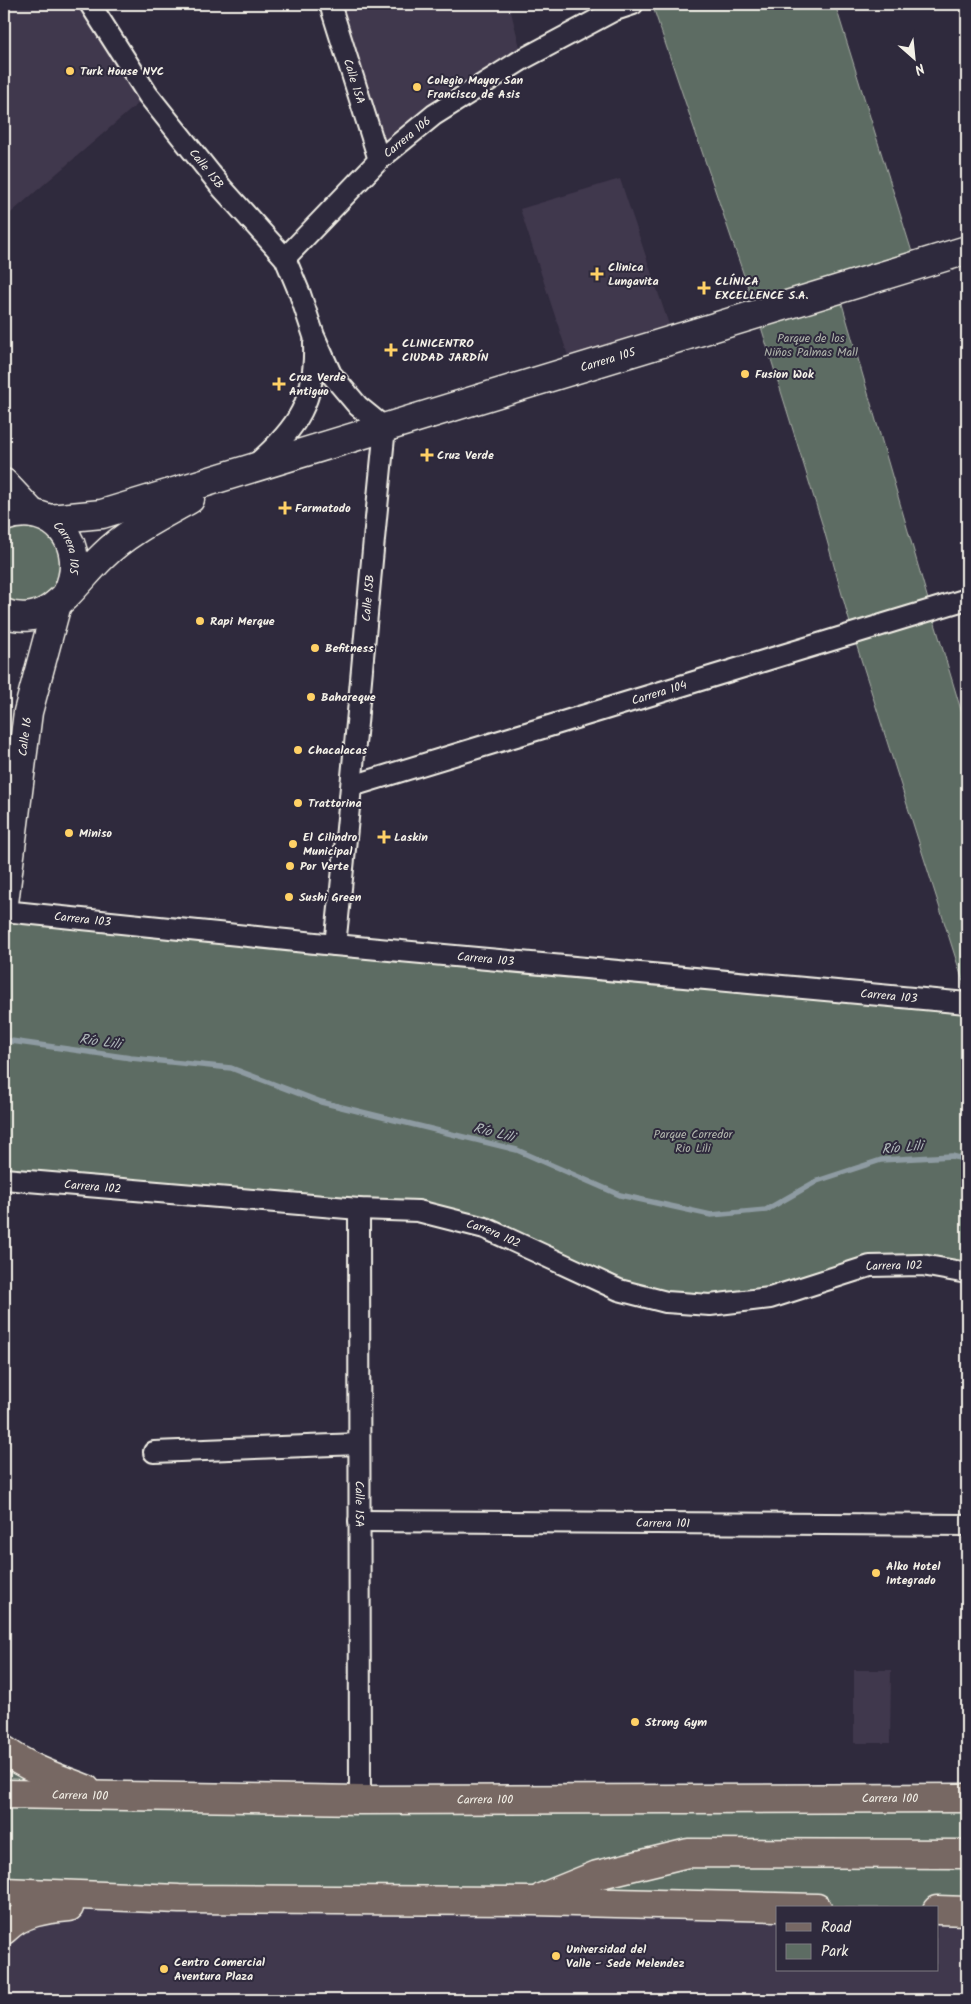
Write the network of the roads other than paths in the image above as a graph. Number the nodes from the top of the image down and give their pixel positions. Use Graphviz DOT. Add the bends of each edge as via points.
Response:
graph roads {
  1 [pos="90,4"];
  2 [pos="330,4"];
  3 [pos="634,4"];
  4 [pos="379,160"];
  5 [pos="967,250"];
  6 [pos="285,258"];
  7 [pos="314,336"];
  8 [pos="385,428"];
  9 [pos="249,470"];
  10 [pos="4,483"];
  11 [pos="41,516"];
  12 [pos="4,517"];
  13 [pos="61,599"];
  14 [pos="967,599"];
  15 [pos="4,613"];
  16 [pos="352,786"];
  17 [pos="4,903"];
  18 [pos="4,911"];
  19 [pos="335,945"];
  20 [pos="967,1003"];
  21 [pos="4,1179"];
  22 [pos="358,1209"];
  23 [pos="967,1273"];
  24 [pos="359,1444"];
  25 [pos="154,1452"];
  26 [pos="359,1521"];
  27 [pos="967,1525"];
  28 [pos="4,1750"];
  29 [pos="4,1794"];
  30 [pos="109,1797"];
  31 [pos="967,1798"];
  32 [pos="360,1800"];
  33 [pos="967,1854"];
  34 [pos="4,1892"];
  35 [pos="179,1899"];
  36 [pos="533,1902"];
  37 [pos="776,1907"];
  38 [pos="938,1910"];
  39 [pos="967,1911"];
  40 [pos="4,1930"];
  1 -- 6 [label="street, Calle 15B" via="148,95 222,188"];
  2 -- 4 [label="street, Calle 15A"];
  3 -- 4 [label="street, Carrera 106" via="615,10 523,59 434,115"];
  4 -- 6 [label="street, Carrera 106"];
  5 -- 8 [label="main road, Carrera 105"];
  6 -- 7 [label="street, Calle 15B"];
  7 -- 8 [label="street, Calle 15B" via="331,374 358,406"];
  7 -- 9 [label="street, Calle 15B" via="315,366 309,395 296,422 278,446"];
  8 -- 9 [label="main road, Carrera 105"];
  8 -- 16 [label="street, Calle 15B"];
  9 -- 11 [label="main road, Carrera 105" via="102,514"];
  9 -- 13 [label="main road, Carrera 105" via="138,529 105,554"];
  10 -- 11 [label="main road"];
  11 -- 12 [label="main road" via="15,513"];
  11 -- 13 [label="main road, Carrera 105" via="60,528 74,553 72,582"];
  13 -- 15 [label="main road" via="46,611 34,615 22,617"];
  13 -- 17 [label="main road, Calle 16" via="28,712"];
  14 -- 16 [label="street, Carrera 104"];
  16 -- 19 [label="street, Calle 15B"];
  18 -- 19 [label="street, Carrera 103"];
  19 -- 20 [label="street, Carrera 103"];
  21 -- 22 [label="street, Carrera 102"];
  22 -- 23 [label="street, Carrera 102" via="418,1211 485,1228 619,1290 666,1302 710,1306 770,1298 870,1266 922,1265"];
  22 -- 24 [label="street, Calle 15A"];
  24 -- 25 [label="street"];
  24 -- 26 [label="street, Calle 15A"];
  26 -- 27 [label="street, Carrera 101"];
  26 -- 32 [label="street, Calle 15A"];
  28 -- 30 [label="main road" via="46,1774"];
  29 -- 30 [label="main road, Carrera 100"];
  30 -- 32 [label="main road, Carrera 100"];
  31 -- 32 [label="main road, Carrera 100"];
  33 -- 36 [label="main road" via="688,1853 598,1875"];
  34 -- 35 [label="main road"];
  35 -- 36 [label="main road"];
  35 -- 40 [label="main road" via="55,1908 33,1912 13,1921"];
  36 -- 37 [label="main road"];
  38 -- 39 [label="main road"];
}
